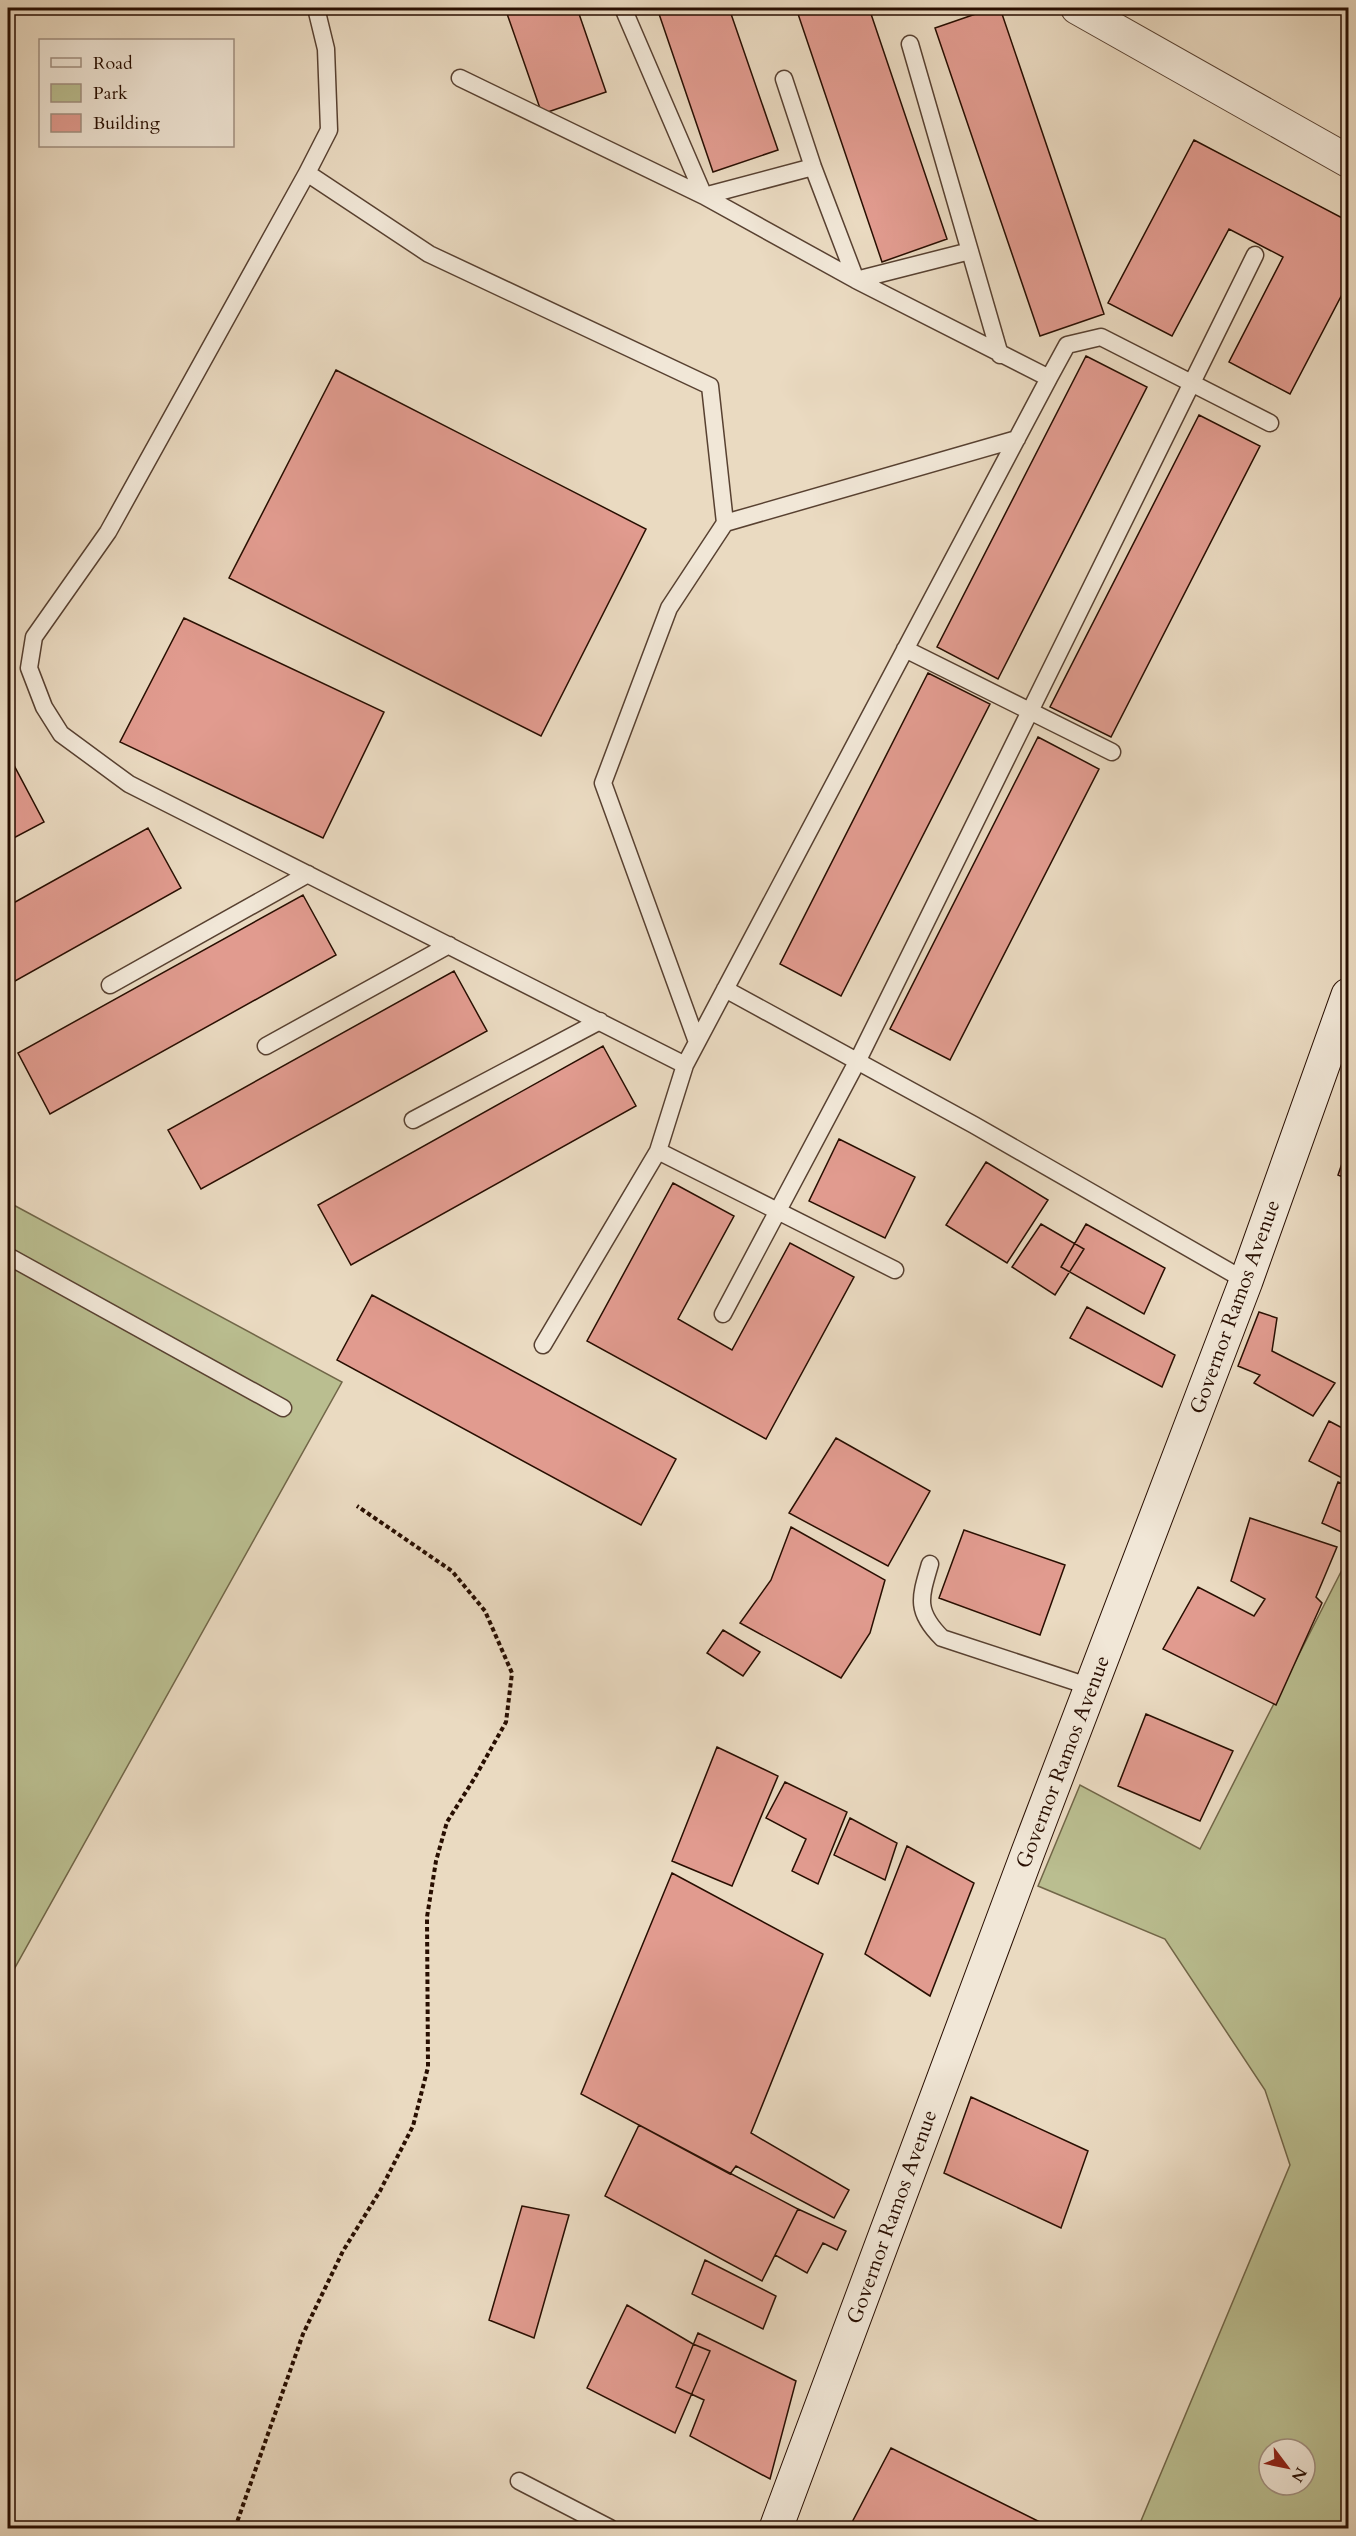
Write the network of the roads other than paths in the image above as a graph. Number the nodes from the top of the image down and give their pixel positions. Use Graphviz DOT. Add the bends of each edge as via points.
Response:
graph roads {
  1 [pos="316,8"];
  2 [pos="623,8"];
  3 [pos="1077,8"];
  4 [pos="1108,15"];
  5 [pos="910,44"];
  6 [pos="460,78"];
  7 [pos="784,79"];
  8 [pos="1348,161"];
  9 [pos="813,167"];
  10 [pos="307,173"];
  11 [pos="704,196"];
  12 [pos="970,251"];
  13 [pos="1255,255"];
  14 [pos="856,280"];
  15 [pos="1000,355"];
  16 [pos="1049,378"];
  17 [pos="1191,383"];
  18 [pos="1270,423"];
  19 [pos="1017,439"];
  20 [pos="725,523"];
  21 [pos="905,649"];
  22 [pos="1030,712"];
  23 [pos="1112,753"];
  24 [pos="308,874"];
  25 [pos="449,945"];
  26 [pos="110,986"];
  27 [pos="725,989"];
  28 [pos="1348,995"];
  29 [pos="600,1021"];
  30 [pos="698,1041"];
  31 [pos="266,1046"];
  32 [pos="858,1060"];
  33 [pos="685,1065"];
  34 [pos="413,1120"];
  35 [pos="658,1150"];
  36 [pos="778,1211"];
  37 [pos="8,1256"];
  38 [pos="895,1270"];
  39 [pos="1246,1281"];
  40 [pos="723,1314"];
  41 [pos="543,1345"];
  42 [pos="283,1408"];
  43 [pos="930,1564"];
  44 [pos="1091,1687"];
  45 [pos="519,2481"];
  46 [pos="610,2529"];
  47 [pos="776,2529"];
  1 -- 10 [label="lane" via="326,49 329,130"];
  2 -- 11 [label="lane"];
  3 -- 4 [label="street"];
  4 -- 8 [label="street"];
  5 -- 12 [label="lane"];
  6 -- 11 [label="lane"];
  7 -- 9 [label="lane"];
  9 -- 11 [label="lane"];
  9 -- 14 [label="lane"];
  10 -- 20 [label="lane" via="429,254 710,386"];
  10 -- 24 [label="lane" via="108,532 34,638 29,668 44,707 61,734 119,777"];
  11 -- 14 [label="lane"];
  12 -- 14 [label="lane"];
  12 -- 15 [label="lane"];
  13 -- 17 [label="lane"];
  14 -- 15 [label="lane"];
  15 -- 16 [label="lane"];
  16 -- 17 [label="lane" via="1067,345 1101,337"];
  16 -- 19 [label="lane"];
  17 -- 18 [label="lane"];
  17 -- 22 [label="lane"];
  19 -- 20 [label="lane"];
  19 -- 21 [label="lane"];
  20 -- 30 [label="lane" via="669,608 603,783"];
  21 -- 22 [label="lane"];
  21 -- 27 [label="lane"];
  22 -- 23 [label="lane"];
  22 -- 32 [label="lane"];
  24 -- 25 [label="lane"];
  24 -- 26 [label="lane"];
  25 -- 29 [label="lane"];
  25 -- 31 [label="lane"];
  27 -- 30 [label="lane"];
  27 -- 32 [label="lane"];
  28 -- 39 [label="main road, Governor Ramos Avenue"];
  29 -- 33 [label="lane"];
  29 -- 34 [label="lane"];
  30 -- 33 [label="lane"];
  32 -- 36 [label="lane"];
  32 -- 39 [label="lane"];
  33 -- 35 [label="lane"];
  35 -- 36 [label="lane"];
  35 -- 41 [label="lane"];
  36 -- 38 [label="lane"];
  36 -- 40 [label="lane"];
  37 -- 42 [label="lane"];
  39 -- 44 [label="main road, Governor Ramos Avenue"];
  43 -- 44 [label="lane" via="920,1598 929,1625 942,1638"];
  44 -- 47 [label="main road, Governor Ramos Avenue"];
  45 -- 46 [label="lane"];
}
